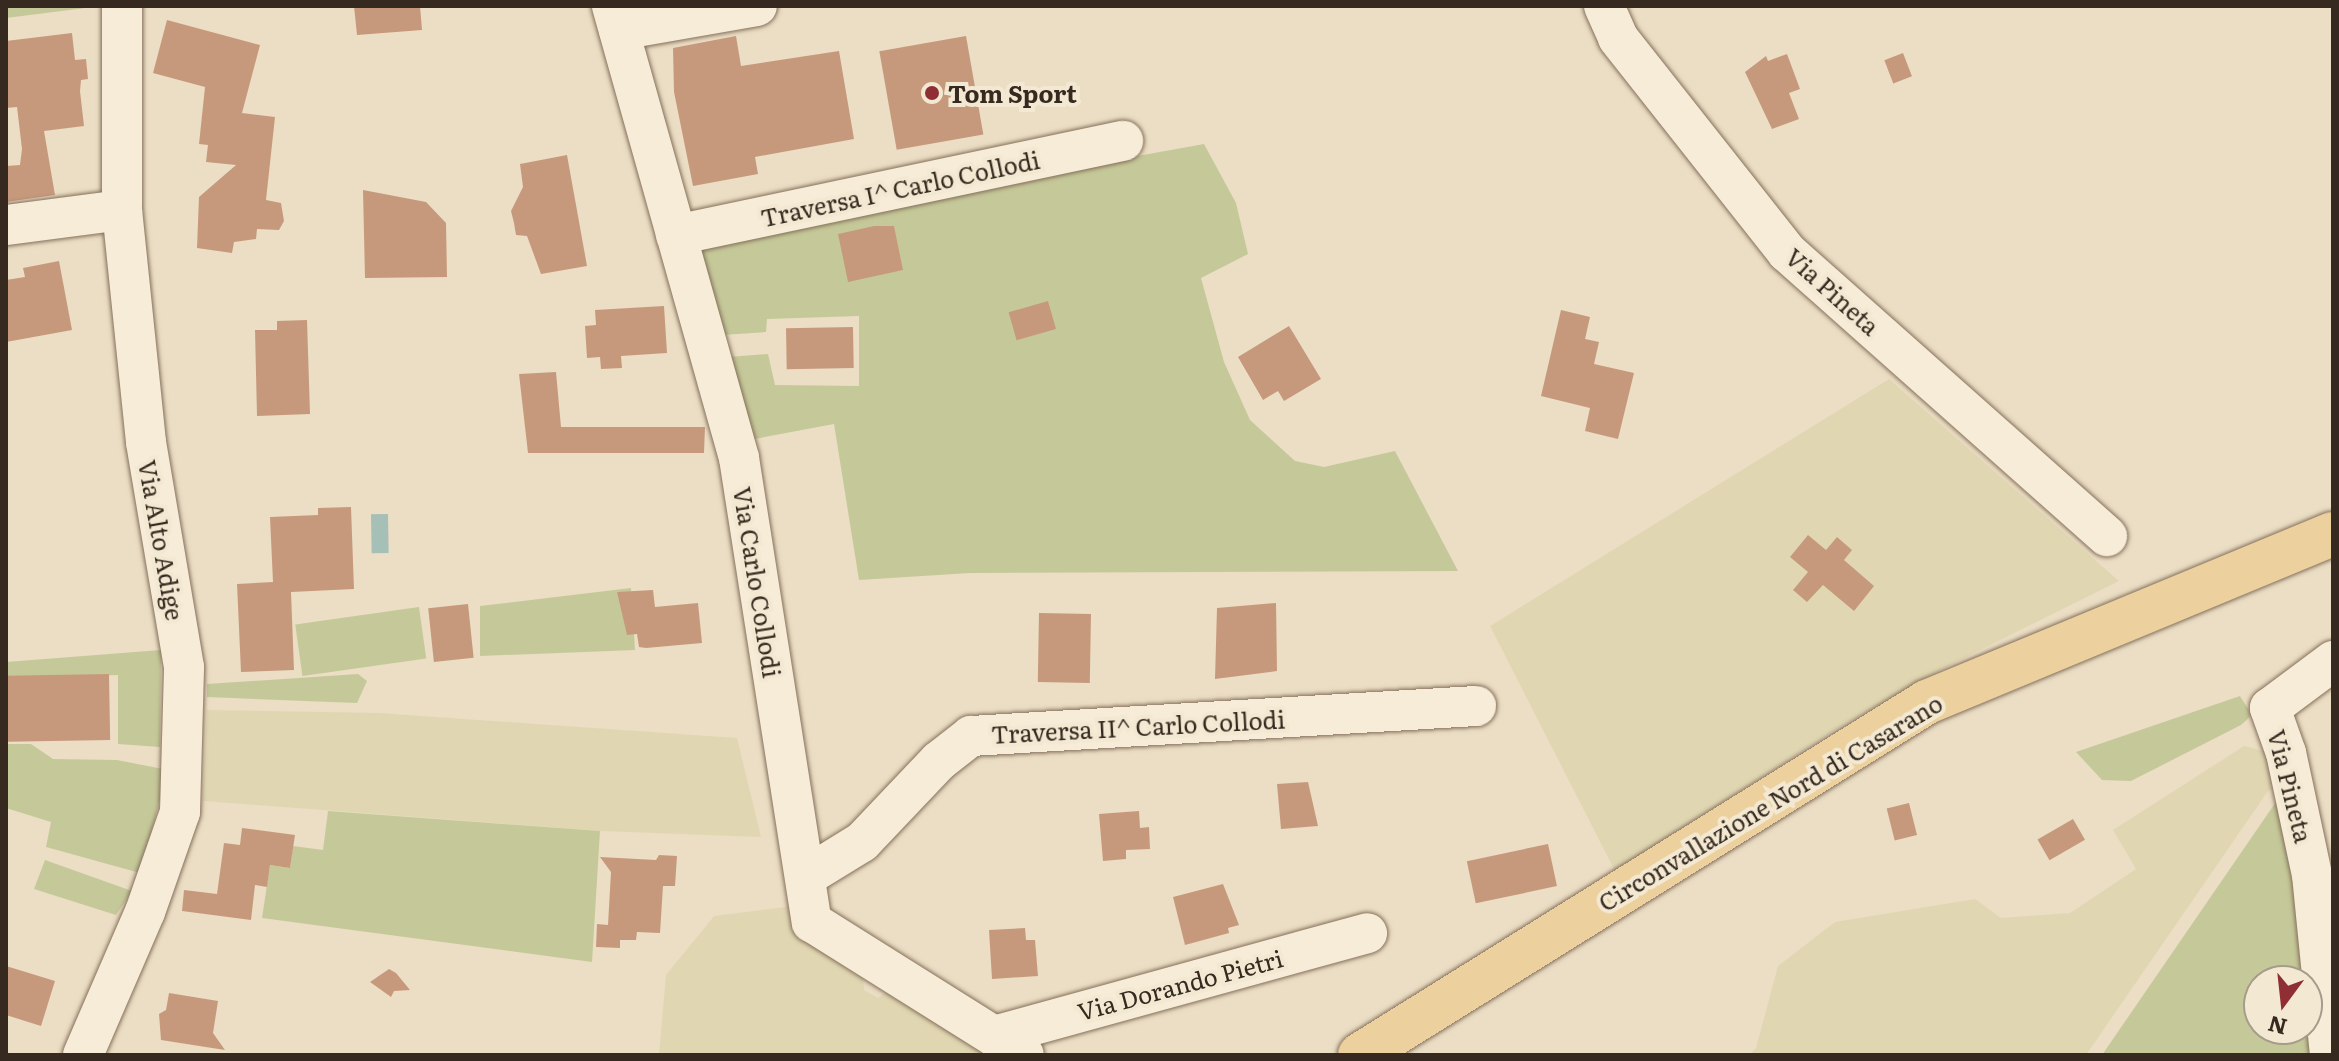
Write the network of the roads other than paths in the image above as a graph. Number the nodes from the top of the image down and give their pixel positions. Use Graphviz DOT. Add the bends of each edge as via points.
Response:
graph roads {
  1 [pos="122,6"];
  2 [pos="757,6"];
  3 [pos="1604,6"];
  4 [pos="615,18"];
  5 [pos="1123,141"];
  6 [pos="122,210"];
  7 [pos="6,225"];
  8 [pos="676,235"];
  9 [pos="2333,534"];
  10 [pos="2107,536"];
  11 [pos="2333,661"];
  12 [pos="1476,706"];
  13 [pos="805,877"];
  14 [pos="1367,933"];
  15 [pos="1009,1046"];
  16 [pos="83,1055"];
  17 [pos="1360,1055"];
  18 [pos="2330,1055"];
  1 -- 6 [label="street, Via Alto Adige"];
  2 -- 4 [label="street"];
  3 -- 10 [label="street, Via Pineta" via="1618,38 1787,252"];
  4 -- 8 [label="street, Via Carlo Collodi"];
  5 -- 8 [label="street, Traversa I^ Carlo Collodi"];
  6 -- 7 [label="street"];
  6 -- 16 [label="street, Via Alto Adige" via="146,442 184,667 180,812 145,912"];
  8 -- 13 [label="street, Via Carlo Collodi" via="739,458"];
  9 -- 17 [label="main road, Circonvallazione Nord di Casarano" via="1927,702"];
  11 -- 18 [label="street, Via Pineta" via="2270,708 2286,753 2312,875"];
  12 -- 13 [label="street, Traversa II^ Carlo Collodi" via="971,736 939,761 862,842"];
  13 -- 15 [label="street, Via Carlo Collodi" via="812,922"];
  14 -- 15 [label="street, Via Dorando Pietri"];
}
